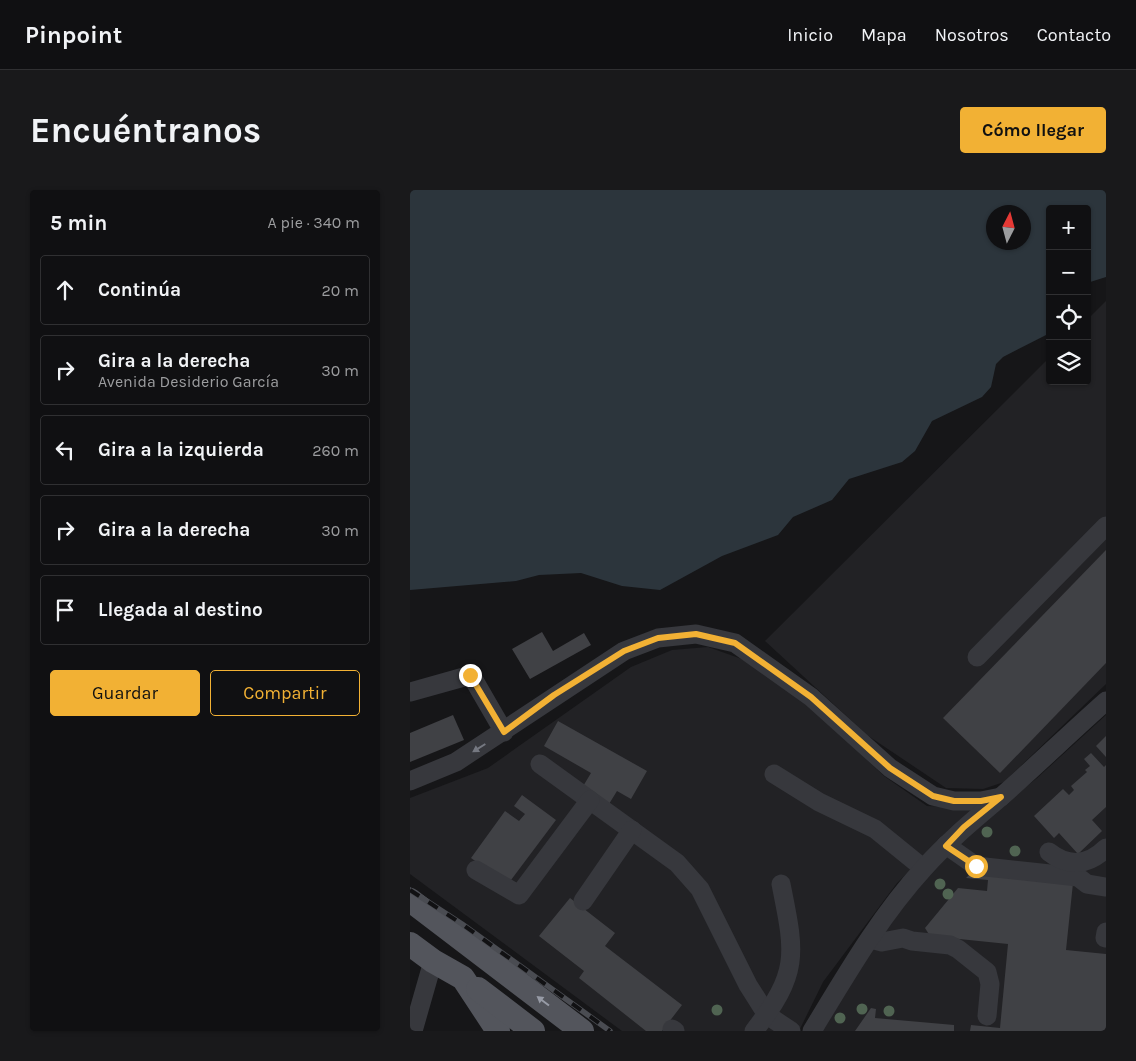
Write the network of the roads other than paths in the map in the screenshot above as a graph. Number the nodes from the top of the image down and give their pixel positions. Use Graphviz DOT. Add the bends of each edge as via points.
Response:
graph roads {
  1 [pos="1106,526"];
  2 [pos="978,657"];
  3 [pos="410,692"];
  4 [pos="1106,701"];
  5 [pos="504,732"];
  6 [pos="540,764"];
  7 [pos="774,774"];
  8 [pos="410,781"];
  9 [pos="1001,797"];
  10 [pos="590,800"];
  11 [pos="632,830"];
  12 [pos="946,846"];
  13 [pos="1106,848"];
  14 [pos="1049,852"];
  15 [pos="923,868"];
  16 [pos="476,870"];
  17 [pos="780,884"];
  18 [pos="1106,887"];
  19 [pos="410,900"];
  20 [pos="583,901"];
  21 [pos="1106,932"];
  22 [pos="1105,938"];
  23 [pos="871,939"];
  24 [pos="410,944"];
  25 [pos="433,961"];
  26 [pos="463,978"];
  27 [pos="767,1015"];
  28 [pos="987,1016"];
  29 [pos="413,1031"];
  30 [pos="498,1031"];
  31 [pos="533,1031"];
  32 [pos="582,1031"];
  33 [pos="754,1031"];
  34 [pos="791,1031"];
  35 [pos="812,1031"];
  1 -- 2 [label="street"];
  3 -- 5 [label="street" via="470,675"];
  4 -- 9 [label="street"];
  5 -- 8 [label="street, one-way" via="456,762"];
  5 -- 9 [label="street" via="554,695 624,651 658,638 696,634 735,643 811,697 890,768 933,796 954,801"];
  6 -- 10 [label="street"];
  7 -- 15 [label="street" via="819,802 875,829"];
  9 -- 12 [label="street"];
  10 -- 11 [label="street"];
  10 -- 16 [label="street" via="519,895"];
  11 -- 20 [label="street"];
  11 -- 27 [label="street" via="677,863 700,889 748,985"];
  12 -- 15 [label="street"];
  12 -- 18 [label="street" via="976,866 1078,877 1087,884"];
  13 -- 14 [label="street" via="1097,857 1084,862 1062,860"];
  15 -- 23 [label="street"];
  17 -- 27 [label="street" via="790,930 791,959 785,985"];
  32 -- 19 [label="main road, one-way"];
  21 -- 22 [label="street"];
  23 -- 28 [label="street" via="882,942 903,938 958,949 987,972 990,984"];
  23 -- 35 [label="street"];
  24 -- 25 [label="main road"];
  25 -- 26 [label="main road"];
  25 -- 29 [label="street"];
  26 -- 30 [label="main road"];
  26 -- 31 [label="main road"];
  27 -- 33 [label="street"];
  27 -- 34 [label="street"];
}
